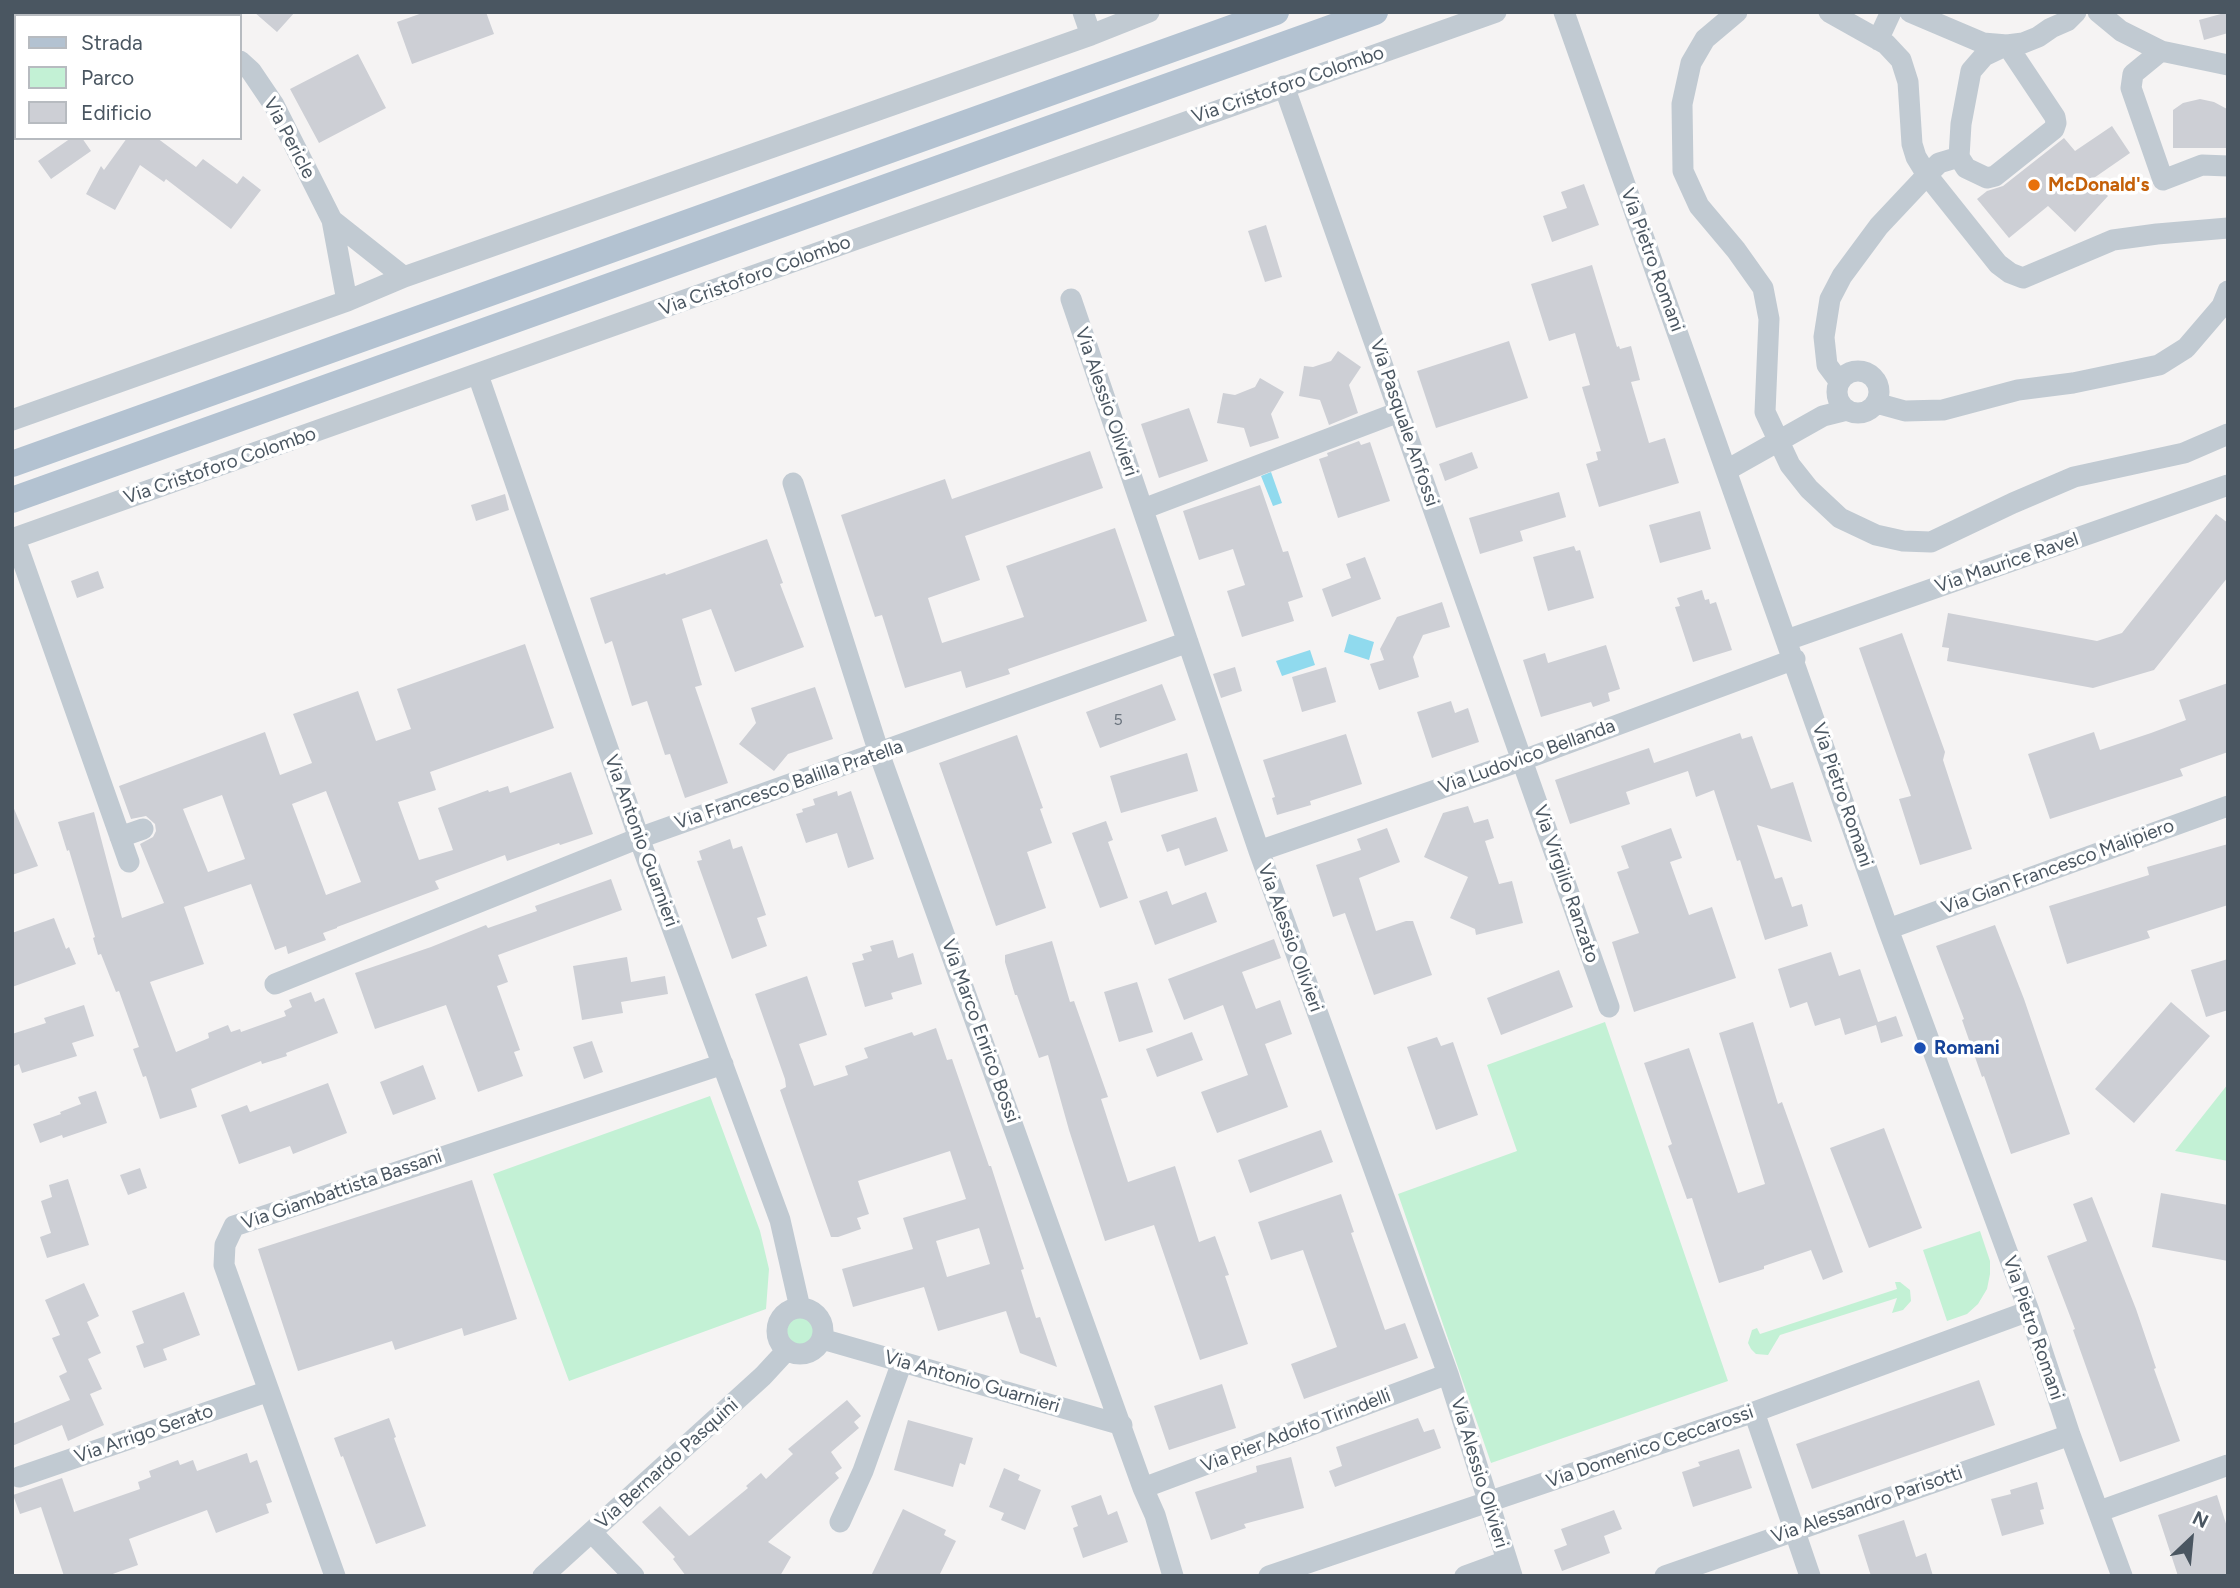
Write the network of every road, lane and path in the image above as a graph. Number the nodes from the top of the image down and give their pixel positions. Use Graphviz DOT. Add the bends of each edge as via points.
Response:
graph roads {
  1 [pos="1083,12"];
  2 [pos="1149,12"];
  3 [pos="1276,12"];
  4 [pos="1375,12"];
  5 [pos="1496,12"];
  6 [pos="1564,12"];
  7 [pos="1737,12"];
  8 [pos="1829,12"];
  9 [pos="1891,12"];
  10 [pos="1910,12"];
  11 [pos="2076,12"];
  12 [pos="2098,12"];
  13 [pos="1944,18"];
  14 [pos="1091,35"];
  15 [pos="1878,40"];
  16 [pos="2007,45"];
  17 [pos="2161,51"];
  18 [pos="242,63"];
  19 [pos="2228,65"];
  20 [pos="1284,86"];
  21 [pos="1959,157"];
  22 [pos="2228,166"];
  23 [pos="1927,174"];
  24 [pos="332,220"];
  25 [pos="2228,228"];
  26 [pos="404,277"];
  27 [pos="2228,292"];
  28 [pos="1071,299"];
  29 [pos="347,301"];
  30 [pos="478,375"];
  31 [pos="1839,380"];
  32 [pos="1876,402"];
  33 [pos="1847,410"];
  34 [pos="1399,412"];
  35 [pos="12,420"];
  36 [pos="2228,434"];
  37 [pos="1779,442"];
  38 [pos="12,464"];
  39 [pos="1727,470"];
  40 [pos="793,483"];
  41 [pos="2228,485"];
  42 [pos="12,500"];
  43 [pos="1143,509"];
  44 [pos="13,539"];
  45 [pos="1188,642"];
  46 [pos="1791,650"];
  47 [pos="879,753"];
  48 [pos="1522,760"];
  49 [pos="2228,806"];
  50 [pos="143,829"];
  51 [pos="120,837"];
  52 [pos="639,838"];
  53 [pos="1259,850"];
  54 [pos="129,862"];
  55 [pos="1888,929"];
  56 [pos="275,984"];
  57 [pos="1609,1007"];
  58 [pos="723,1064"];
  59 [pos="800,1308"];
  60 [pos="2029,1311"];
  61 [pos="822,1339"];
  62 [pos="788,1350"];
  63 [pos="902,1362"];
  64 [pos="1448,1374"];
  65 [pos="269,1391"];
  66 [pos="1754,1412"];
  67 [pos="1122,1425"];
  68 [pos="2070,1435"];
  69 [pos="2228,1465"];
  70 [pos="19,1477"];
  71 [pos="1143,1488"];
  72 [pos="1488,1502"];
  73 [pos="2100,1511"];
  74 [pos="840,1522"];
  75 [pos="1793,1530"];
  76 [pos="592,1533"];
  77 [pos="1509,1568"];
  78 [pos="335,1576"];
  79 [pos="543,1576"];
  80 [pos="634,1576"];
  81 [pos="1173,1576"];
  82 [pos="1269,1576"];
  83 [pos="1465,1576"];
  84 [pos="1665,1576"];
  85 [pos="1810,1576"];
  86 [pos="2122,1576"];
  1 -- 14 [label="street"];
  2 -- 14 [label="street"];
  3 -- 38 [label="main road"];
  4 -- 42 [label="main road, Via Cristoforo Colombo"];
  5 -- 20 [label="street, Via Cristoforo Colombo"];
  6 -- 39 [label="street, Via Pietro Romani"];
  7 -- 37 [label="street" via="1705,39 1691,63 1682,104 1684,171 1699,206 1763,288 1769,319 1765,412"];
  8 -- 15 [label="street"];
  9 -- 15 [label="street"];
  10 -- 13 [label="street"];
  11 -- 16 [label="street" via="2038,37"];
  12 -- 17 [label="street" via="2121,31"];
  13 -- 16 [label="street" via="1983,43"];
  14 -- 26 [label="street"];
  15 -- 23 [label="street" via="1901,60 1908,82 1912,144"];
  16 -- 21 [label="street" via="1984,56 1968,77"];
  16 -- 21 [label="street" via="2055,117 2054,128 1995,176 1977,175 1966,169"];
  17 -- 19 [label="street"];
  17 -- 22 [label="street" via="2133,74 2130,88 2163,180 2202,166"];
  18 -- 24 [label="street, Via Pericle" via="274,105"];
  20 -- 30 [label="street, Via Cristoforo Colombo"];
  20 -- 34 [label="street, Via Pasquale Anfossi"];
  21 -- 23 [label="street" via="1939,163"];
  23 -- 25 [label="street" via="1998,264 2023,278 2113,240"];
  23 -- 31 [label="street" via="1879,226 1830,299 1824,337 1827,365"];
  24 -- 26 [label="street, Via Pericle"];
  24 -- 29 [label="street, Via Pericle"];
  26 -- 29 [label="street"];
  27 -- 32 [label="street" via="2222,306 2186,348 2158,365 2018,390 1943,410 1905,411"];
  28 -- 43 [label="street, Via Alessio Olivieri"];
  29 -- 35 [label="street"];
  30 -- 44 [label="street, Via Cristoforo Colombo"];
  30 -- 52 [label="street, Via Antonio Guarnieri"];
  31 -- 32 [label="street" via="1858,370 1872,375 1879,388"];
  31 -- 33 [label="street" via="1836,394"];
  32 -- 33 [label="street" via="1860,413"];
  33 -- 37 [label="street" via="1823,416"];
  34 -- 43 [label="street"];
  34 -- 48 [label="street, Via Pasquale Anfossi"];
  36 -- 37 [label="street" via="2184,453 2074,477 1931,542 1876,535 1840,518 1809,489"];
  37 -- 39 [label="street"];
  39 -- 46 [label="street, Via Pietro Romani"];
  40 -- 47 [label="street, Via Marco Enrico Bossi"];
  41 -- 46 [label="street, Via Maurice Ravel"];
  43 -- 45 [label="street, Via Alessio Olivieri"];
  44 -- 51 [label="street"];
  45 -- 47 [label="street, Via Francesco Balilla Pratella"];
  45 -- 53 [label="street, Via Alessio Olivieri"];
  46 -- 48 [label="street, Via Ludovico Bellanda"];
  46 -- 55 [label="street, Via Pietro Romani"];
  47 -- 52 [label="street, Via Francesco Balilla Pratella"];
  47 -- 67 [label="street, Via Marco Enrico Bossi"];
  48 -- 53 [label="street, Via Ludovico Bellanda"];
  48 -- 57 [label="street, Via Virgilio Ranzato"];
  49 -- 55 [label="street, Via Gian Francesco Malipiero"];
  50 -- 51 [label="street"];
  51 -- 54 [label="street"];
  52 -- 56 [label="street, Via Francesco Balilla Pratella"];
  52 -- 58 [label="street, Via Antonio Guarnieri"];
  53 -- 64 [label="street, Via Alessio Olivieri"];
  55 -- 60 [label="street, Via Pietro Romani"];
  58 -- 59 [label="street, Via Antonio Guarnieri" via="780,1220"];
  58 -- 65 [label="street, Via Giambattista Bassani" via="234,1226 225,1245 224,1265"];
  59 -- 61 [label="street" via="816,1314"];
  59 -- 62 [label="street" via="791,1310 779,1323 779,1340"];
  60 -- 66 [label="street, Via Domenico Ceccarossi"];
  60 -- 68 [label="street, Via Pietro Romani"];
  61 -- 62 [label="street" via="810,1352"];
  61 -- 63 [label="street, Via Antonio Guarnieri"];
  62 -- 76 [label="street, Via Bernardo Pasquini"];
  63 -- 67 [label="street, Via Antonio Guarnieri"];
  63 -- 74 [label="street"];
  64 -- 71 [label="street, Via Pier Adolfo Tirindelli"];
  64 -- 72 [label="street, Via Alessio Olivieri"];
  65 -- 70 [label="street, Via Arrigo Serato"];
  65 -- 78 [label="street, Via Giambattista Bassani"];
  66 -- 72 [label="street, Via Domenico Ceccarossi"];
  66 -- 75 [label="street"];
  67 -- 71 [label="street, Via Marco Enrico Bossi"];
  68 -- 73 [label="street, Via Pietro Romani"];
  68 -- 75 [label="street, Via Alessandro Parisotti"];
  69 -- 73 [label="street"];
  71 -- 81 [label="street, Via Marco Enrico Bossi"];
  72 -- 77 [label="street, Via Alessio Olivieri"];
  72 -- 82 [label="street, Via Domenico Ceccarossi"];
  73 -- 86 [label="street, Via Pietro Romani"];
  75 -- 84 [label="street, Via Alessandro Parisotti"];
  75 -- 85 [label="street"];
  76 -- 79 [label="street, Via Bernardo Pasquini"];
  76 -- 80 [label="street"];
  77 -- 83 [label="street"];
}
